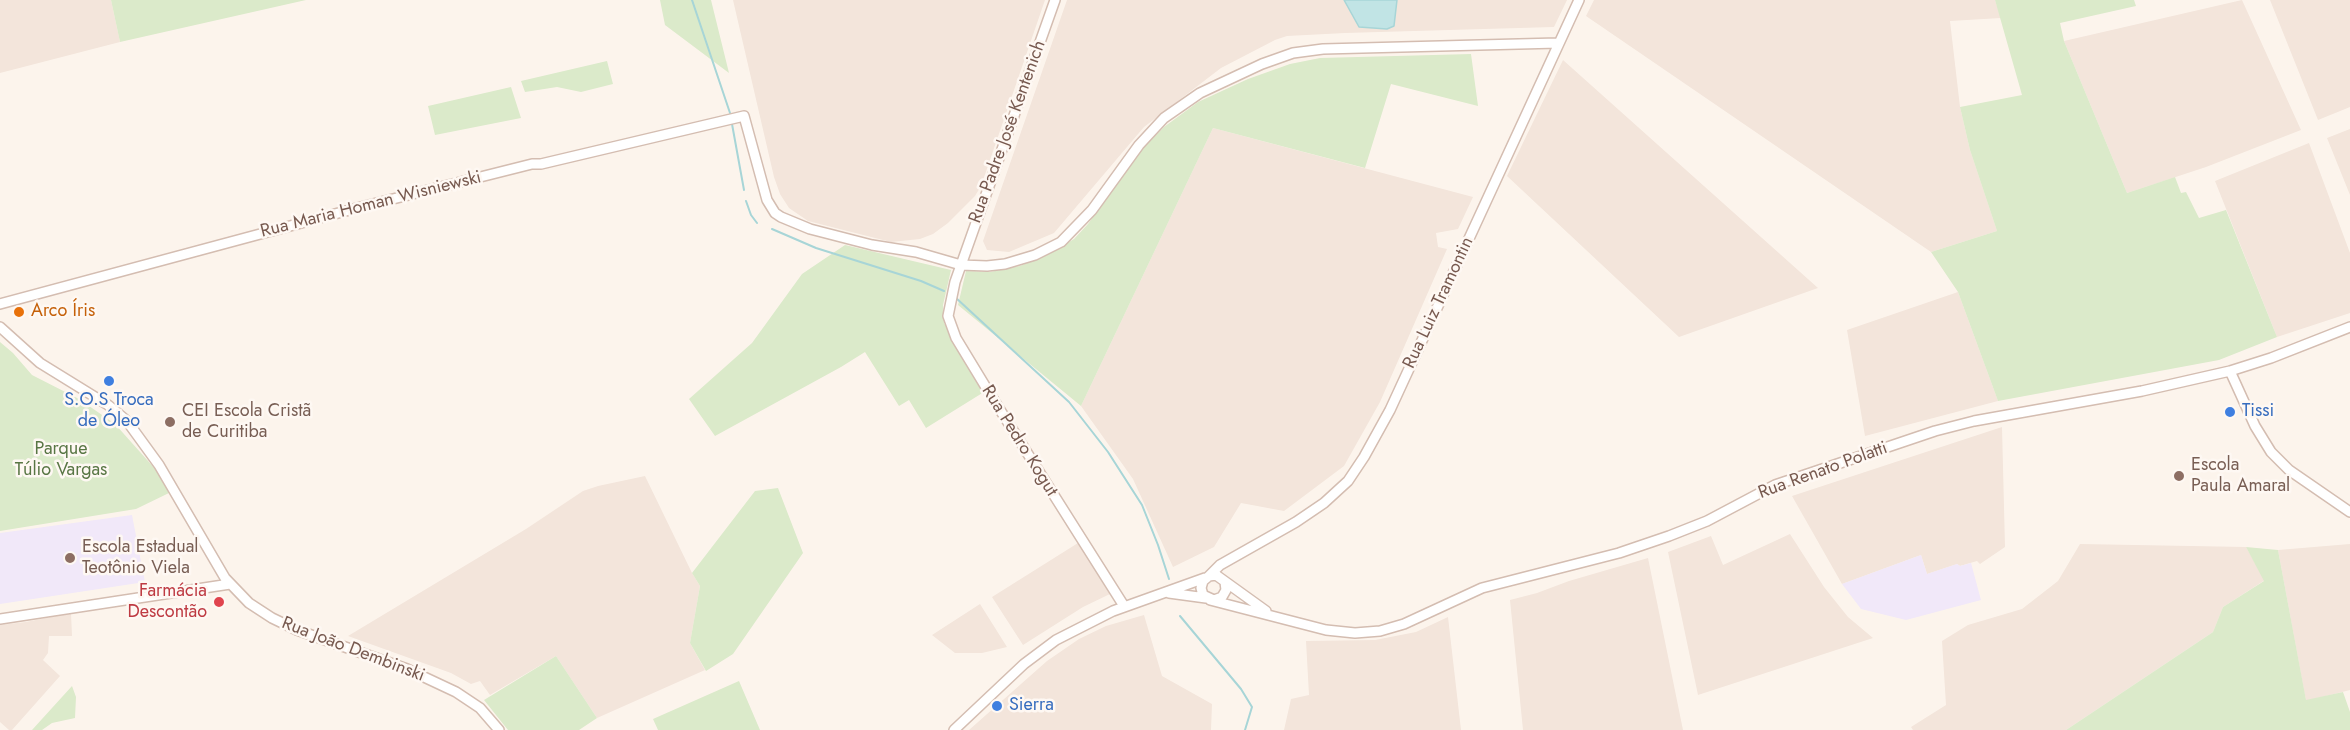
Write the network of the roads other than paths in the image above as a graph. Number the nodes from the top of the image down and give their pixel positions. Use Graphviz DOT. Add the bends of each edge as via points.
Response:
graph roads {
  1 [pos="1055,0"];
  2 [pos="1579,0"];
  3 [pos="1558,43"];
  4 [pos="961,265"];
  5 [pos="0,304"];
  6 [pos="0,327"];
  7 [pos="2350,327"];
  8 [pos="2230,371"];
  9 [pos="2350,512"];
  10 [pos="1237,555"];
  11 [pos="1207,577"];
  12 [pos="1223,580"];
  13 [pos="231,584"];
  14 [pos="1167,592"];
  15 [pos="1208,599"];
  16 [pos="1124,606"];
  17 [pos="1272,615"];
  18 [pos="0,619"];
  19 [pos="499,730"];
  20 [pos="954,730"];
  1 -- 4 [label="main road, Rua Padre José Kentenich"];
  2 -- 3 [label="main road, Rua Luiz Tramontin"];
  3 -- 4 [label="main road" via="1344,47 1281,57 1224,81 1164,118 1139,145 1092,210 1061,242 1012,262"];
  3 -- 10 [label="main road, Rua Luiz Tramontin" via="1390,410 1364,457 1324,503"];
  4 -- 5 [label="main road, Rua Maria Homan Wisniewski" via="810,229 775,213 767,200 744,116 369,205"];
  4 -- 16 [label="main road, Rua Pedro Kogut" via="949,309 952,329"];
  6 -- 13 [label="main road, Rua João Dembinski" via="40,363 127,421 159,465"];
  7 -- 8 [label="main road, Rua Renato Polatti"];
  8 -- 9 [label="main road" via="2271,452 2289,470"];
  8 -- 17 [label="main road, Rua Renato Polatti" via="1935,431 1775,485 1669,537 1482,588 1380,631 1340,632"];
  10 -- 11 [label="main road, Rua Luiz Tramontin"];
  10 -- 12 [label="main road, Rua Luiz Tramontin"];
  11 -- 12 [label="main road" via="1216,575"];
  11 -- 14 [label="main road, Rua Luiz Tramontin"];
  11 -- 15 [label="main road" via="1201,588"];
  12 -- 15 [label="main road" via="1224,594 1218,600"];
  12 -- 17 [label="main road, Rua Renato Polatti"];
  13 -- 18 [label="main road"];
  13 -- 19 [label="main road, Rua João Dembinski" via="260,611 284,624 407,669 456,692 480,708"];
  14 -- 15 [label="main road, Rua Luiz Tramontin"];
  14 -- 16 [label="main road, Rua Luiz Tramontin"];
  15 -- 17 [label="main road, Rua Renato Polatti"];
  16 -- 20 [label="main road, Rua Luiz Tramontin" via="1047,646"];
}
